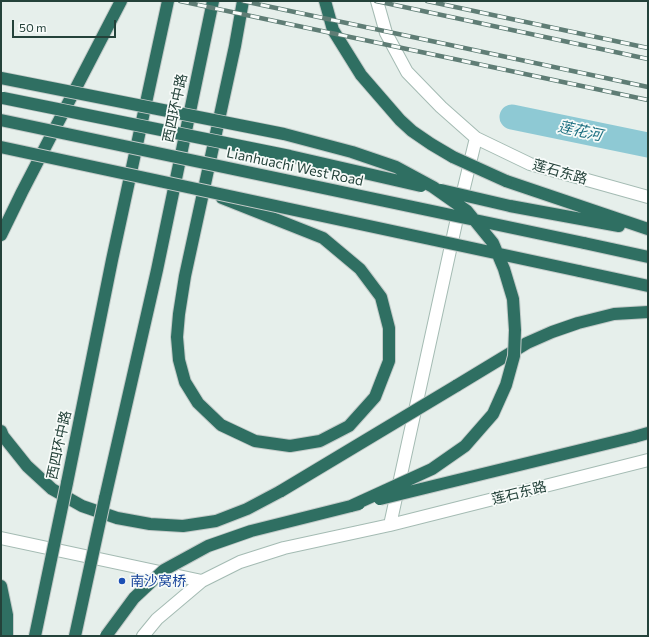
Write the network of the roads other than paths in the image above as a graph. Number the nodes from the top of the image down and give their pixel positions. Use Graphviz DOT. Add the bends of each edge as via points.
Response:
graph roads {
  1 [pos="121,1"];
  2 [pos="168,1"];
  3 [pos="213,1"];
  4 [pos="243,1"];
  5 [pos="325,1"];
  6 [pos="376,1"];
  7 [pos="1,78"];
  8 [pos="1,98"];
  9 [pos="1,120"];
  10 [pos="476,138"];
  11 [pos="1,147"];
  12 [pos="205,191"];
  13 [pos="648,197"];
  14 [pos="648,230"];
  15 [pos="3,231"];
  16 [pos="648,257"];
  17 [pos="648,286"];
  18 [pos="648,312"];
  19 [pos="1,431"];
  20 [pos="648,433"];
  21 [pos="648,460"];
  22 [pos="351,506"];
  23 [pos="390,525"];
  24 [pos="1,538"];
  25 [pos="202,581"];
  26 [pos="1,586"];
  27 [pos="7,636"];
  28 [pos="35,636"];
  29 [pos="75,636"];
  30 [pos="106,636"];
  31 [pos="143,636"];
  1 -- 15 [label="highway"];
  2 -- 28 [label="highway, 西四环中路, bridge"];
  3 -- 29 [label="highway, 西四环中路, bridge" via="157,270"];
  4 -- 12 [label="highway, bridge" via="179,314 179,360 185,382 198,403 221,425 255,441 290,446 320,441 349,426 375,397 388,361 389,328 381,297 360,269 323,238"];
  5 -- 14 [label="highway, bridge" via="333,30 361,75 412,131 453,158 506,181"];
  6 -- 10 [label="street" via="386,33 407,72"];
  7 -- 22 [label="highway, bridge" via="284,134 352,152 396,167 433,187 467,211 493,243 513,299 514,356 506,385 493,414 465,446 432,469"];
  8 -- 14 [label="highway, bridge" via="290,156 510,206"];
  9 -- 16 [label="highway, Lianhuachi West Road, bridge"];
  10 -- 13 [label="street, 莲石东路" via="530,164"];
  10 -- 23 [label="street"];
  11 -- 12 [label="highway, bridge"];
  12 -- 17 [label="highway, bridge"];
  18 -- 19 [label="highway, bridge" via="614,314 578,323 528,343 281,491 248,509 216,520 183,526 150,524 116,518 82,506 52,489 27,466"];
  20 -- 22 [label="highway, bridge"];
  21 -- 23 [label="street, 莲石东路"];
  22 -- 30 [label="highway, bridge" via="251,531 208,546 164,570 134,598"];
  23 -- 25 [label="street" via="284,548 240,562"];
  24 -- 25 [label="street"];
  25 -- 31 [label="street" via="157,619"];
  26 -- 27 [label="highway" via="7,615"];
}
